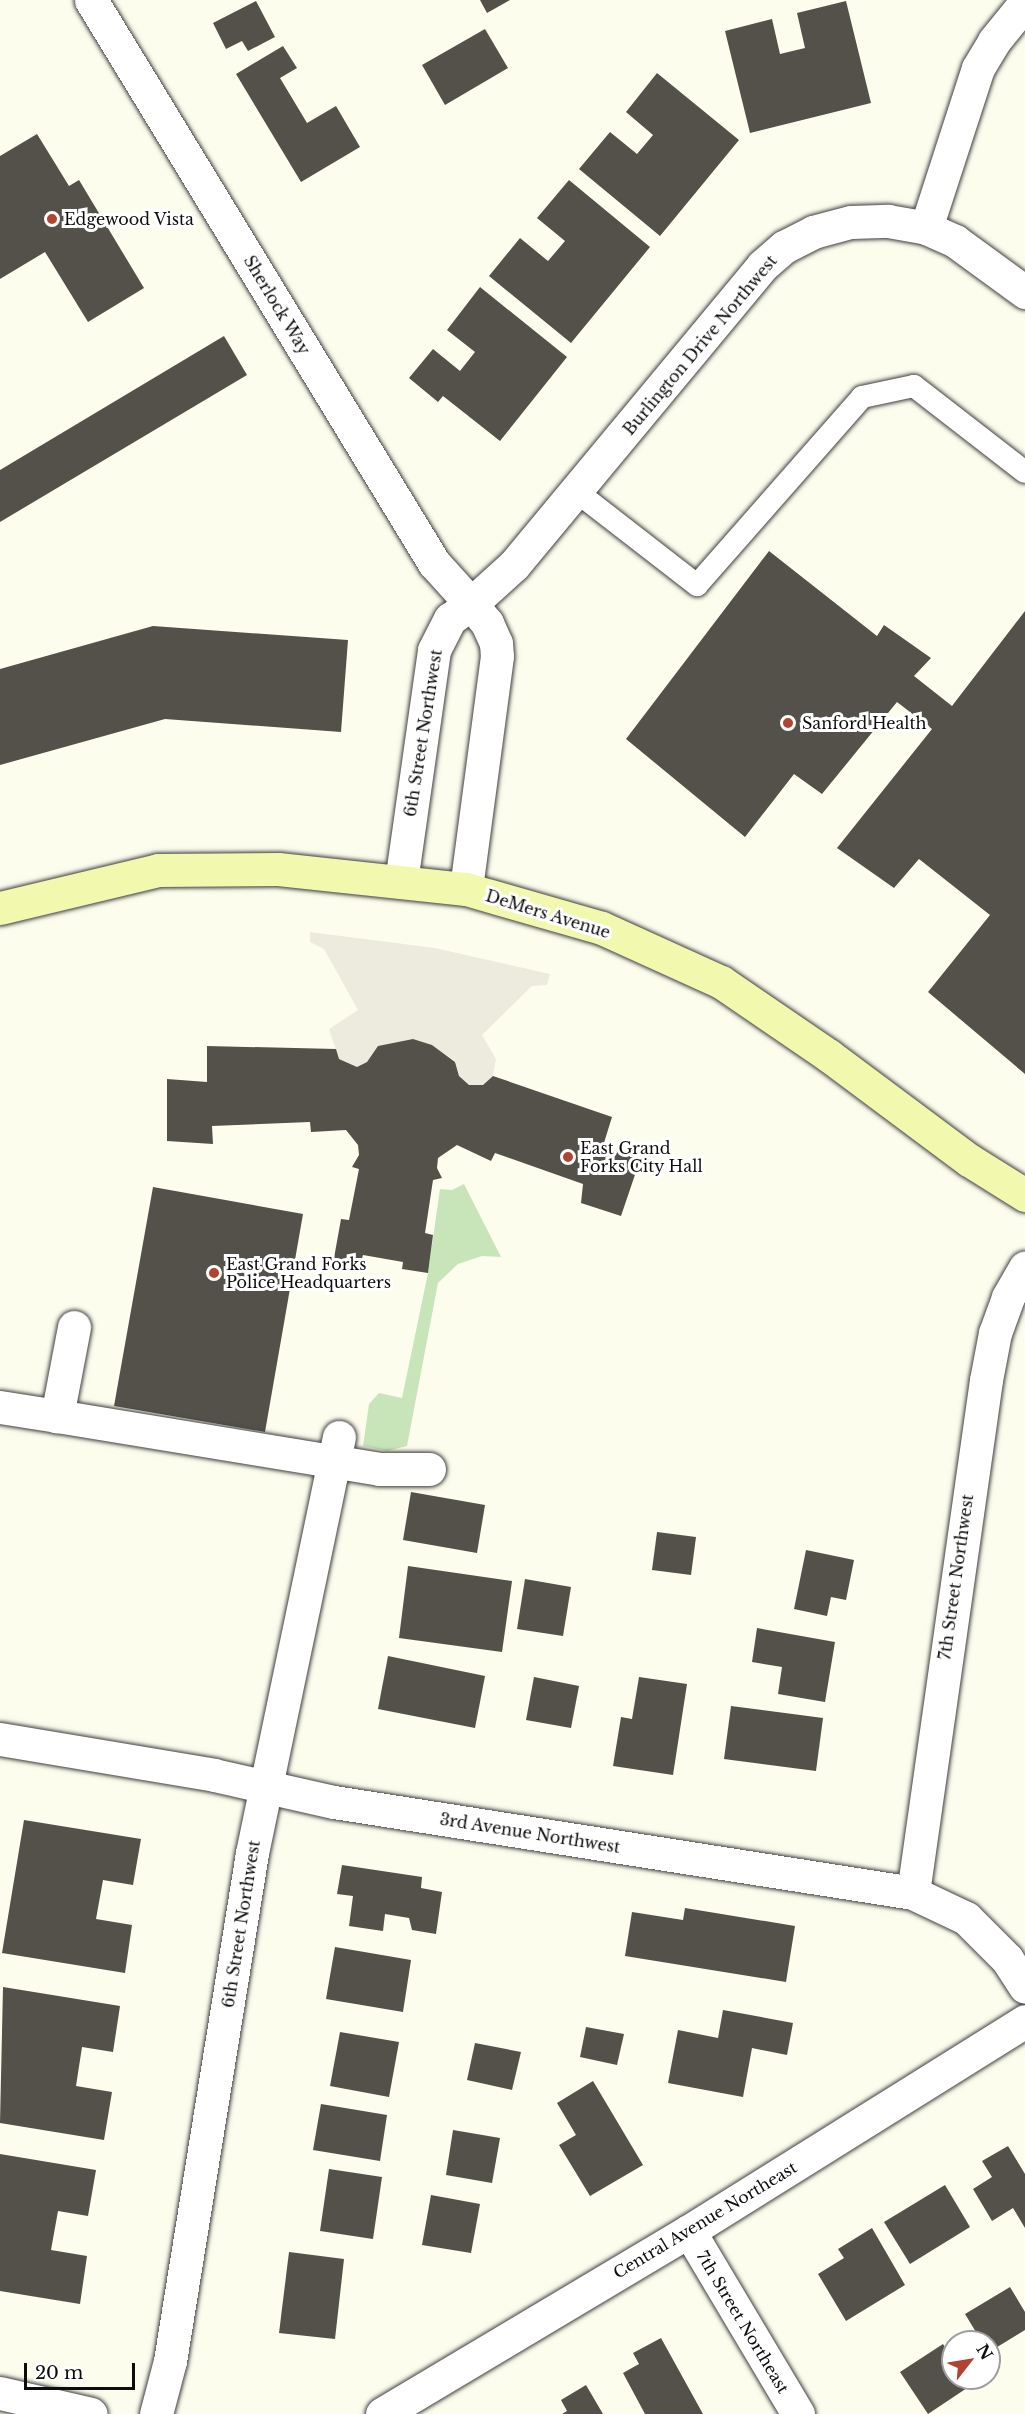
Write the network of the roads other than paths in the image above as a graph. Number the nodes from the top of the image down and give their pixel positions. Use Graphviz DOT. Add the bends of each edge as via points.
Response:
graph roads {
  1 [pos="91,0"];
  2 [pos="1025,3"];
  3 [pos="926,228"];
  4 [pos="1025,292"];
  5 [pos="1025,472"];
  6 [pos="577,492"];
  7 [pos="471,604"];
  8 [pos="401,882"];
  9 [pos="466,889"];
  10 [pos="0,908"];
  11 [pos="1025,1195"];
  12 [pos="1025,1267"];
  13 [pos="75,1326"];
  14 [pos="0,1407"];
  15 [pos="57,1416"];
  16 [pos="336,1449"];
  17 [pos="429,1469"];
  18 [pos="0,1740"];
  19 [pos="265,1786"];
  20 [pos="914,1893"];
  21 [pos="1025,1987"];
  22 [pos="1025,2021"];
  23 [pos="688,2231"];
  24 [pos="0,2393"];
  25 [pos="91,2414"];
  26 [pos="156,2414"];
  27 [pos="382,2414"];
  28 [pos="798,2414"];
  1 -- 7 [label="street, Sherlock Way" via="434,563"];
  2 -- 3 [label="street" via="978,68"];
  3 -- 4 [label="street, Burlington Drive Northwest" via="963,246"];
  3 -- 6 [label="street, Burlington Drive Northwest" via="888,221 851,222 813,232 784,247 762,266"];
  5 -- 6 [label="lane" via="914,386 862,397 697,585"];
  6 -- 7 [label="street, Burlington Drive Northwest" via="514,565"];
  7 -- 8 [label="street, 6th Street Northwest" via="450,619 434,650"];
  7 -- 9 [label="street" via="487,623 497,656"];
  8 -- 9 [label="main road, DeMers Avenue"];
  8 -- 10 [label="main road, DeMers Avenue" via="278,869 158,870"];
  9 -- 11 [label="main road, DeMers Avenue" via="602,928 721,982 828,1055 969,1160"];
  12 -- 20 [label="street, 7th Street Northwest" via="1008,1297 996,1333 981,1411"];
  13 -- 15 [label="street"];
  14 -- 15 [label="street"];
  15 -- 16 [label="street"];
  16 -- 17 [label="street" via="379,1469"];
  16 -- 19 [label="street, 6th Street Northwest"];
  18 -- 19 [label="street, 3rd Avenue Northwest"];
  19 -- 20 [label="street, 3rd Avenue Northwest" via="334,1802"];
  19 -- 26 [label="street, 6th Street Northwest" via="170,2361"];
  20 -- 21 [label="street, 3rd Avenue Northwest" via="966,1918 1007,1959"];
  22 -- 23 [label="street, Central Avenue Northeast"];
  23 -- 27 [label="street, Central Avenue Northeast"];
  23 -- 28 [label="street, 7th Street Northeast"];
  24 -- 25 [label="street"];
}
